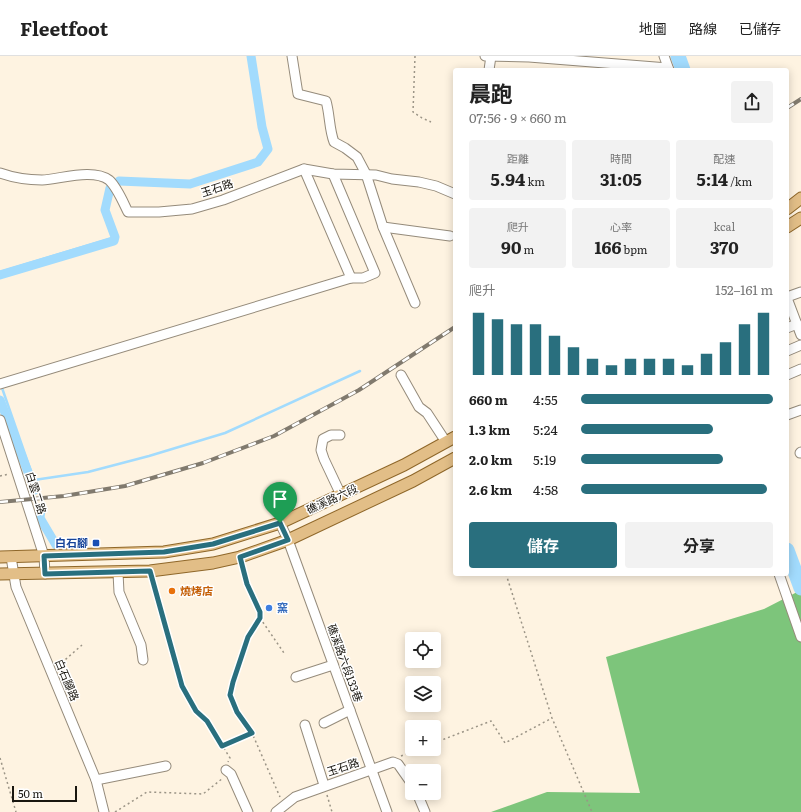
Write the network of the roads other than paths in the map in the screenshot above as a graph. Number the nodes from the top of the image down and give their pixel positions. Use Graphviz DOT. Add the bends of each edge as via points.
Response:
graph roads {
  1 [pos="292,56"];
  2 [pos="485,56"];
  3 [pos="490,56"];
  4 [pos="664,56"];
  5 [pos="489,68"];
  6 [pos="657,68"];
  7 [pos="669,68"];
  8 [pos="304,169"];
  9 [pos="0,173"];
  10 [pos="334,174"];
  11 [pos="366,174"];
  12 [pos="453,193"];
  13 [pos="801,198"];
  14 [pos="789,207"];
  15 [pos="801,218"];
  16 [pos="789,226"];
  17 [pos="383,227"];
  18 [pos="450,236"];
  19 [pos="351,278"];
  20 [pos="801,292"];
  21 [pos="789,296"];
  22 [pos="789,302"];
  23 [pos="415,303"];
  24 [pos="797,324"];
  25 [pos="789,327"];
  26 [pos="801,335"];
  27 [pos="801,345"];
  28 [pos="789,350"];
  29 [pos="801,369"];
  30 [pos="789,374"];
  31 [pos="401,376"];
  32 [pos="0,384"];
  33 [pos="801,410"];
  34 [pos="789,414"];
  35 [pos="0,420"];
  36 [pos="340,435"];
  37 [pos="451,439"];
  38 [pos="453,459"];
  39 [pos="341,495"];
  40 [pos="280,523"];
  41 [pos="288,540"];
  42 [pos="44,556"];
  43 [pos="6,557"];
  44 [pos="113,573"];
  45 [pos="0,574"];
  46 [pos="13,574"];
  47 [pos="45,574"];
  48 [pos="780,576"];
  49 [pos="801,637"];
  50 [pos="143,660"];
  51 [pos="333,665"];
  52 [pos="296,677"];
  53 [pos="350,710"];
  54 [pos="324,724"];
  55 [pos="305,725"];
  56 [pos="166,766"];
  57 [pos="226,770"];
  58 [pos="372,770"];
  59 [pos="405,774"];
  60 [pos="96,780"];
  61 [pos="324,785"];
  62 [pos="420,800"];
  63 [pos="280,809"];
  64 [pos="104,812"];
  65 [pos="248,812"];
  66 [pos="387,812"];
  67 [pos="426,812"];
  1 -- 11 [label="street" via="298,94 326,102 334,142 357,157"];
  2 -- 3 [label="street"];
  3 -- 5 [label="street"];
  3 -- 6 [label="street"];
  4 -- 7 [label="street"];
  8 -- 9 [label="street, 玉石路" via="223,200 192,209 159,212 128,212 110,182 102,176 81,175 44,180 24,179"];
  8 -- 10 [label="street"];
  8 -- 19 [label="street"];
  10 -- 11 [label="street"];
  10 -- 19 [label="street" via="375,273 363,278"];
  11 -- 12 [label="street" via="419,182"];
  11 -- 17 [label="street"];
  13 -- 14 [label="main road"];
  15 -- 16 [label="main road"];
  17 -- 18 [label="street"];
  17 -- 23 [label="street"];
  19 -- 32 [label="street"];
  20 -- 21 [label="street"];
  22 -- 24 [label="street"];
  24 -- 25 [label="street"];
  24 -- 26 [label="street"];
  27 -- 28 [label="street"];
  29 -- 30 [label="street"];
  31 -- 37 [label="street" via="419,407"];
  33 -- 34 [label="street"];
  35 -- 42 [label="street, 白雲二路"];
  36 -- 39 [label="street" via="331,435 324,439 321,450"];
  37 -- 39 [label="main road, 礁溪路六段"];
  38 -- 41 [label="main road, 礁溪路六段"];
  39 -- 40 [label="main road, 礁溪路六段"];
  40 -- 41 [label="street, 礁溪路六段133巷"];
  40 -- 42 [label="main road, 礁溪路六段" via="213,544 164,552"];
  41 -- 44 [label="main road, 礁溪路六段" via="240,557 213,563"];
  41 -- 51 [label="street, 礁溪路六段133巷"];
  42 -- 43 [label="main road, 礁溪路六段"];
  42 -- 47 [label="street, 白雲二路"];
  43 -- 46 [label="street, 白石腳路"];
  44 -- 47 [label="main road, 礁溪路六段"];
  44 -- 50 [label="street" via="142,645"];
  45 -- 46 [label="main road, 礁溪路六段"];
  46 -- 47 [label="main road, 礁溪路六段"];
  46 -- 60 [label="street, 白石腳路" via="16,587"];
  48 -- 49 [label="street"];
  51 -- 52 [label="street"];
  51 -- 53 [label="street, 礁溪路六段133巷"];
  53 -- 54 [label="street"];
  53 -- 58 [label="street, 礁溪路六段133巷"];
  55 -- 61 [label="street"];
  56 -- 60 [label="street"];
  57 -- 65 [label="street" via="231,774"];
  58 -- 59 [label="street, 玉石路" via="393,762 398,764"];
  58 -- 61 [label="street, 玉石路"];
  58 -- 66 [label="street, 礁溪路六段133巷"];
  60 -- 64 [label="street, 白石腳路"];
  61 -- 63 [label="street, 玉石路" via="295,797"];
  62 -- 67 [label="street"];
}
